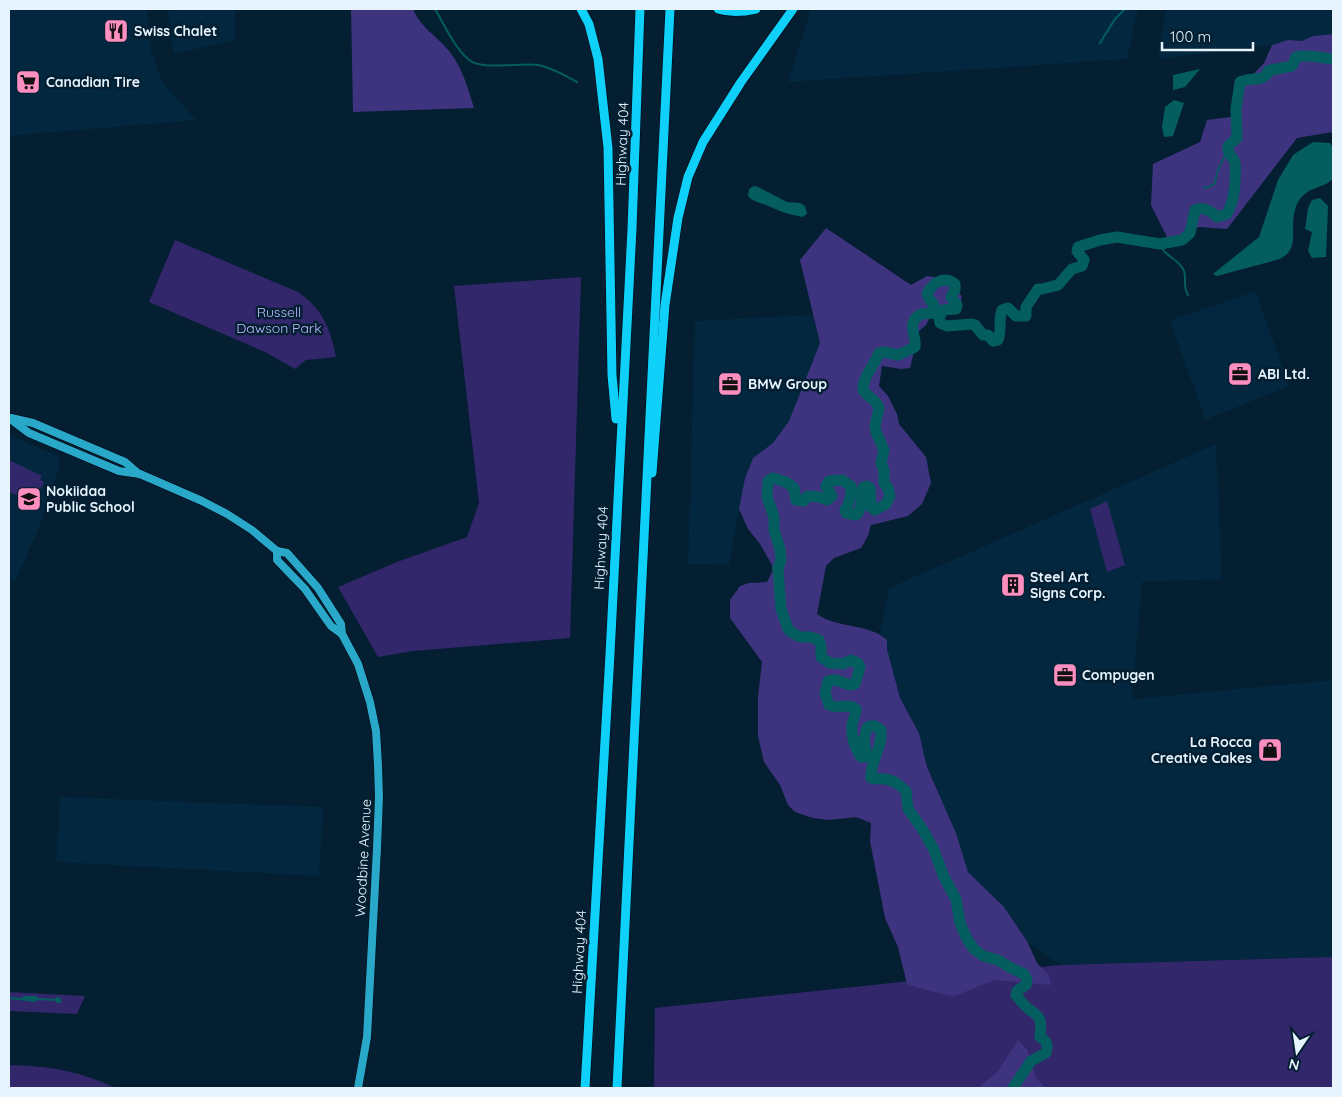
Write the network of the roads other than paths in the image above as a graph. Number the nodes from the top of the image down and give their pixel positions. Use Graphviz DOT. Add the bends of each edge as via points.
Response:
graph roads {
  1 [pos="581,9"];
  2 [pos="640,9"];
  3 [pos="670,9"];
  4 [pos="718,9"];
  5 [pos="756,9"];
  6 [pos="793,9"];
  7 [pos="619,453"];
  8 [pos="140,474"];
  9 [pos="642,558"];
  10 [pos="358,1088"];
  11 [pos="585,1088"];
  12 [pos="617,1088"];
  1 -- 7 [label="highway" via="589,24 598,59 608,148 612,375"];
  2 -- 7 [label="highway, Highway 404"];
  3 -- 9 [label="highway"];
  4 -- 5 [label="highway" via="745,12"];
  6 -- 9 [label="highway" via="703,142 688,177 678,218 665,305 654,461"];
  7 -- 11 [label="highway, Highway 404"];
  8 -- 8 [label="main road, Woodbine Avenue" via="125,462 33,423 9,418 29,433 119,471"];
  8 -- 10 [label="main road, Woodbine Avenue" via="227,514 277,551 277,560 305,589 331,626 342,634 358,664 376,731 378,765 378,839 367,1037"];
  9 -- 12 [label="highway"];
}
